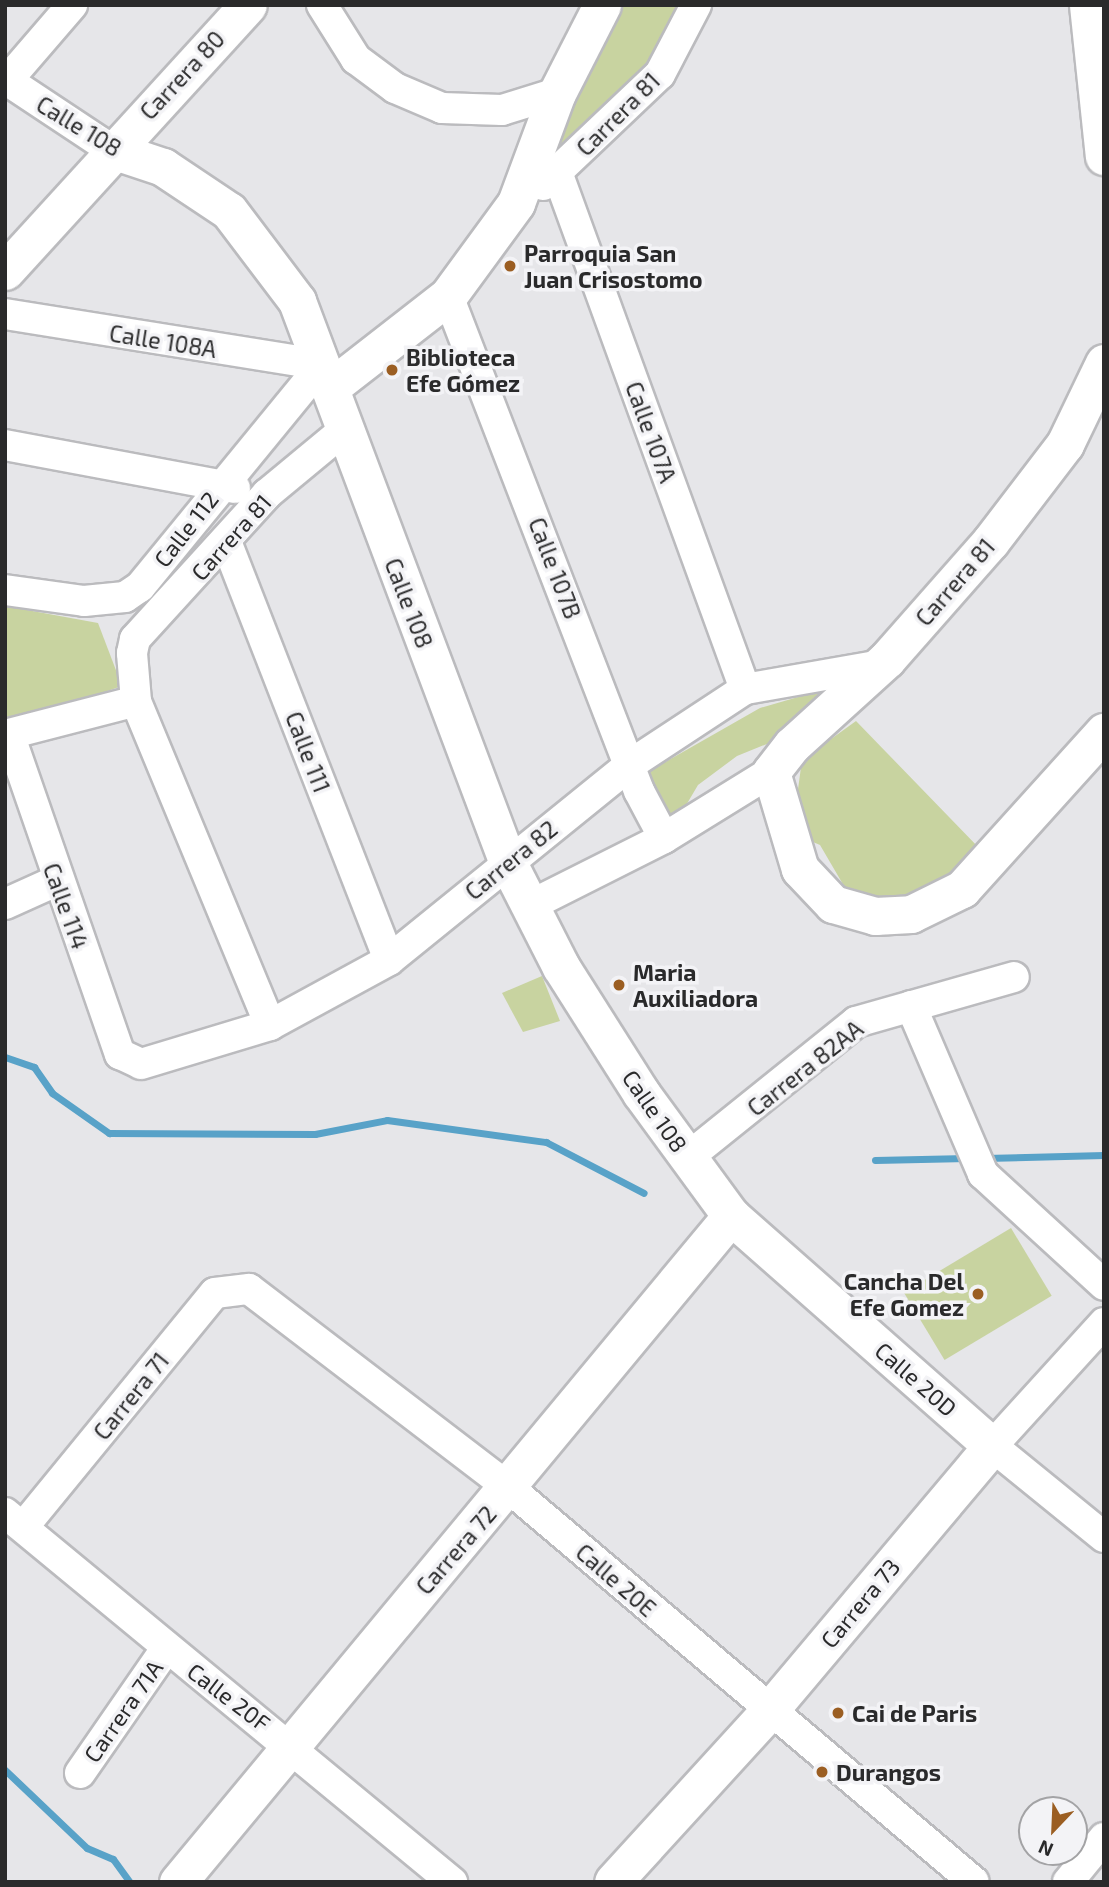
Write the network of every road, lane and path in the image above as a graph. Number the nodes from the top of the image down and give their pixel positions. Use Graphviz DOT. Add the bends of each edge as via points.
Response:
graph roads {
  1 [pos="72,5"];
  2 [pos="248,5"];
  3 [pos="322,5"];
  4 [pos="602,5"];
  5 [pos="696,5"];
  6 [pos="1087,5"];
  7 [pos="6,81"];
  8 [pos="557,93"];
  9 [pos="112,149"];
  10 [pos="1104,156"];
  11 [pos="558,175"];
  12 [pos="516,203"];
  13 [pos="5,271"];
  14 [pos="448,296"];
  15 [pos="5,314"];
  16 [pos="1104,363"];
  17 [pos="327,376"];
  18 [pos="343,432"];
  19 [pos="5,445"];
  20 [pos="221,485"];
  21 [pos="267,494"];
  22 [pos="227,544"];
  23 [pos="5,590"];
  24 [pos="881,665"];
  25 [pos="745,689"];
  26 [pos="136,701"];
  27 [pos="1104,732"];
  28 [pos="7,734"];
  29 [pos="631,764"];
  30 [pos="771,772"];
  31 [pos="664,838"];
  32 [pos="508,863"];
  33 [pos="56,881"];
  34 [pos="5,904"];
  35 [pos="528,906"];
  36 [pos="389,960"];
  37 [pos="1014,977"];
  38 [pos="911,1006"];
  39 [pos="270,1025"];
  40 [pos="141,1064"];
  41 [pos="687,1158"];
  42 [pos="731,1216"];
  43 [pos="1104,1285"];
  44 [pos="249,1289"];
  45 [pos="1104,1323"];
  46 [pos="992,1446"];
  47 [pos="509,1488"];
  48 [pos="10,1517"];
  49 [pos="1104,1537"];
  50 [pos="166,1649"];
  51 [pos="769,1711"];
  52 [pos="290,1743"];
  53 [pos="80,1773"];
  54 [pos="1104,1839"];
  55 [pos="178,1882"];
  56 [pos="452,1882"];
  57 [pos="613,1882"];
  58 [pos="974,1882"];
  59 [pos="1068,1882"];
  1 -- 7 [label="street"];
  2 -- 9 [label="street, Carrera 80"];
  3 -- 8 [label="street" via="356,60 395,88 442,108 502,110"];
  4 -- 8 [label="street, Carrera 81"];
  5 -- 11 [label="street, Carrera 81" via="660,74"];
  6 -- 10 [label="street"];
  7 -- 9 [label="street, Calle 108"];
  8 -- 12 [label="street, Carrera 81"];
  9 -- 13 [label="street, Carrera 80"];
  9 -- 17 [label="street, Calle 108" via="163,167 229,211 297,301"];
  11 -- 12 [label="street, Carrera 81"];
  11 -- 25 [label="street, Calle 107A"];
  12 -- 14 [label="street, Carrera 81"];
  14 -- 17 [label="street, Carrera 81"];
  14 -- 29 [label="street, Calle 107B"];
  15 -- 17 [label="street, Calle 108A"];
  16 -- 24 [label="street, Carrera 81" via="1065,444 990,542"];
  17 -- 18 [label="street, Calle 108"];
  17 -- 20 [label="street, Calle 112"];
  18 -- 21 [label="street, Carrera 81"];
  18 -- 32 [label="street, Calle 108"];
  19 -- 20 [label="street"];
  20 -- 21 [label="street"];
  20 -- 23 [label="street, Calle 112" via="125,597 83,601"];
  21 -- 22 [label="street, Carrera 81"];
  22 -- 26 [label="street, Carrera 81" via="135,639"];
  22 -- 36 [label="street, Calle 111"];
  24 -- 25 [label="street, Carrera 82"];
  24 -- 30 [label="street, Carrera 81" via="792,744"];
  25 -- 29 [label="street, Carrera 82"];
  26 -- 28 [label="street"];
  26 -- 39 [label="street"];
  27 -- 30 [label="street" via="962,888 911,914 875,916 833,904 800,869"];
  28 -- 33 [label="street, Calle 114"];
  29 -- 31 [label="street, Calle 107B"];
  29 -- 32 [label="street, Carrera 82"];
  30 -- 31 [label="street, Carrera 82"];
  31 -- 35 [label="street, Carrera 82"];
  32 -- 35 [label="street, Calle 108"];
  32 -- 36 [label="street, Carrera 82"];
  33 -- 34 [label="street"];
  33 -- 40 [label="street, Calle 114" via="120,1054"];
  35 -- 41 [label="street, Calle 108" via="561,967"];
  36 -- 39 [label="street, Carrera 82"];
  37 -- 38 [label="street, Carrera 82AA"];
  38 -- 41 [label="street, Carrera 82AA" via="856,1022"];
  38 -- 43 [label="street" via="983,1174"];
  39 -- 40 [label="street, Carrera 82"];
  41 -- 42 [label="street, Calle 108"];
  42 -- 46 [label="street, Calle 20D"];
  42 -- 47 [label="street, Carrera 72"];
  44 -- 47 [label="street, Calle 20E"];
  44 -- 48 [label="street, Carrera 71" via="215,1293"];
  45 -- 46 [label="street, Carrera 73"];
  46 -- 49 [label="street, Calle 20D"];
  46 -- 51 [label="street, Carrera 73"];
  47 -- 51 [label="street, Calle 20E"];
  47 -- 52 [label="street, Carrera 72"];
  48 -- 50 [label="street, Calle 20F"];
  50 -- 52 [label="street, Calle 20F"];
  50 -- 53 [label="street, Carrera 71A"];
  51 -- 57 [label="street, Carrera 73"];
  51 -- 58 [label="street, Calle 20E"];
  52 -- 55 [label="street, Carrera 72"];
  52 -- 56 [label="street, Calle 20F"];
  54 -- 59 [label="street"];
}
